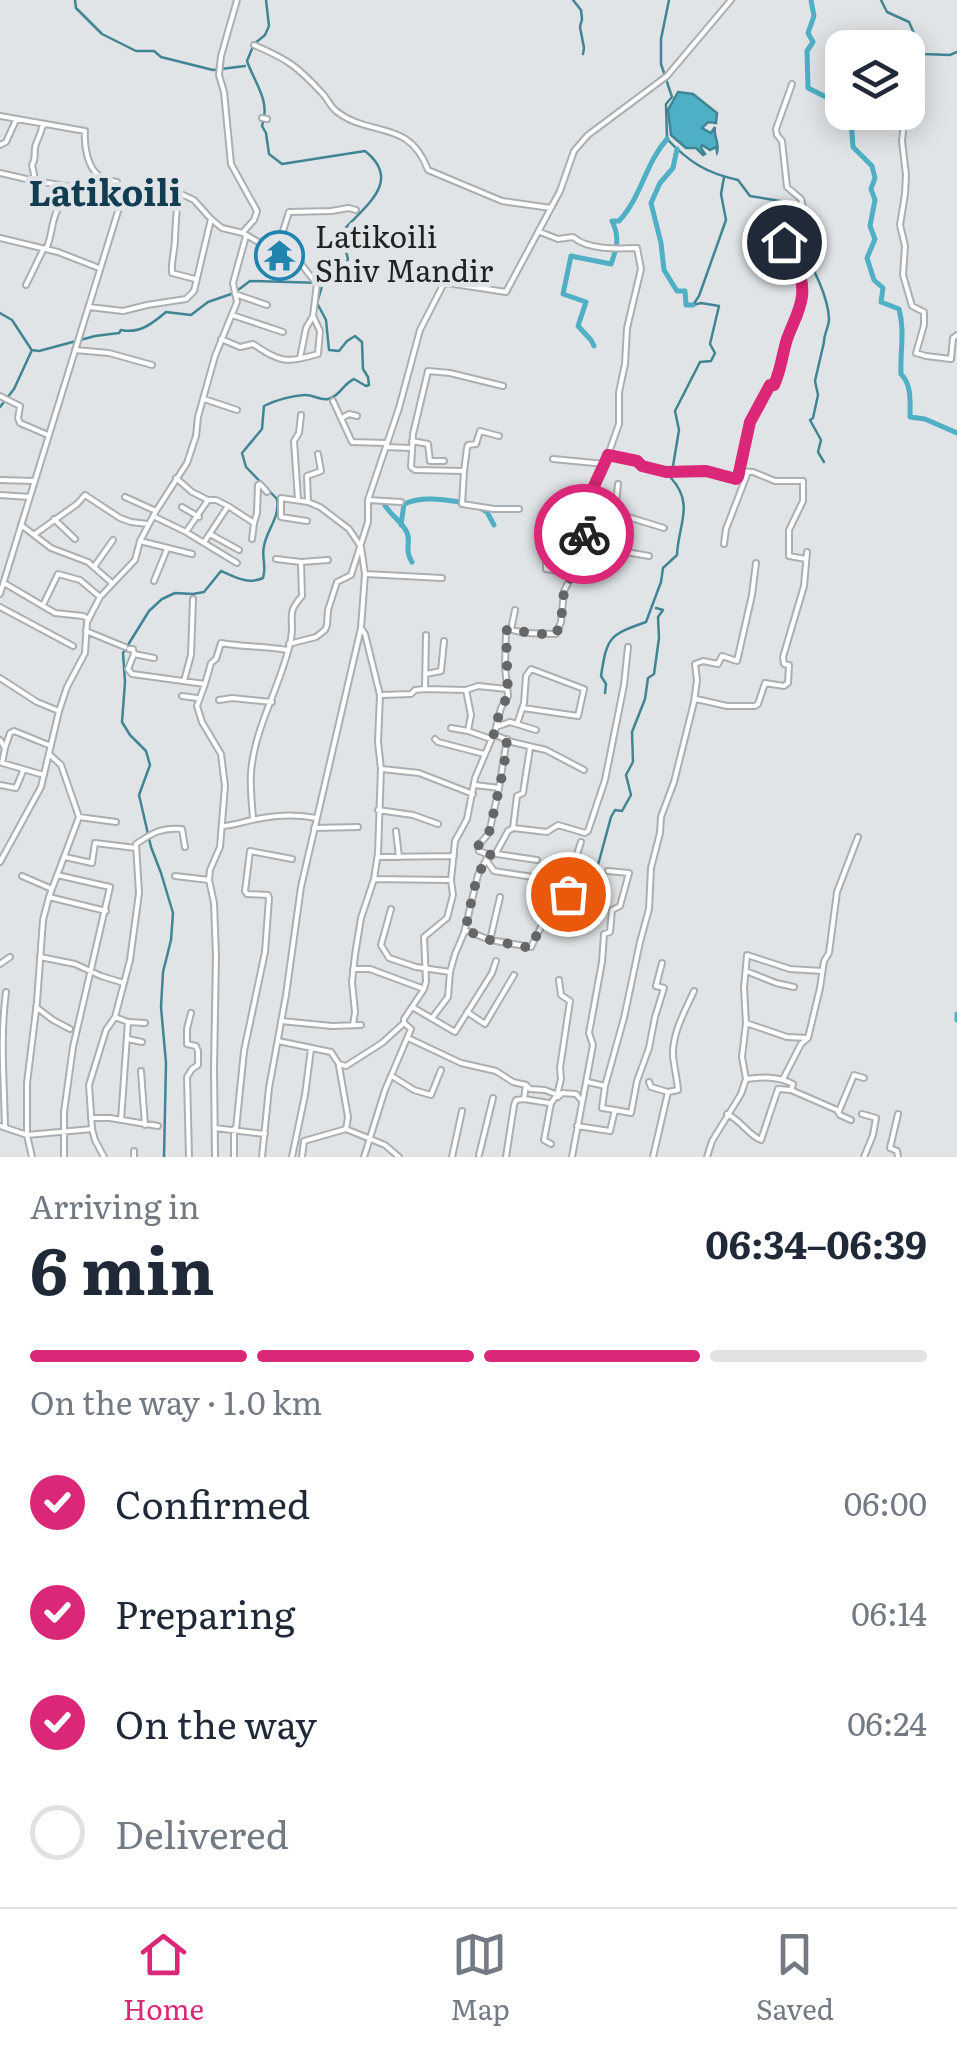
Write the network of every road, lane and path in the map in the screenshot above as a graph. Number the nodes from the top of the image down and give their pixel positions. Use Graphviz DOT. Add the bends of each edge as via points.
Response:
graph roads {
  1 [pos="237,0"];
  2 [pos="731,0"];
  3 [pos="254,45"];
  4 [pos="792,84"];
  5 [pos="0,116"];
  6 [pos="16,120"];
  7 [pos="46,124"];
  8 [pos="904,130"];
  9 [pos="0,145"];
  10 [pos="0,173"];
  11 [pos="34,181"];
  12 [pos="69,187"];
  13 [pos="179,193"];
  14 [pos="120,195"];
  15 [pos="550,208"];
  16 [pos="356,210"];
  17 [pos="210,219"];
  18 [pos="540,232"];
  19 [pos="244,234"];
  20 [pos="0,238"];
  21 [pos="261,244"];
  22 [pos="280,244"];
  23 [pos="45,249"];
  24 [pos="270,249"];
  25 [pos="99,268"];
  26 [pos="196,279"];
  27 [pos="26,285"];
  28 [pos="234,293"];
  29 [pos="268,305"];
  30 [pos="88,307"];
  31 [pos="232,315"];
  32 [pos="314,316"];
  33 [pos="283,332"];
  34 [pos="957,335"];
  35 [pos="221,339"];
  36 [pos="77,344"];
  37 [pos="300,360"];
  38 [pos="152,365"];
  39 [pos="503,386"];
  40 [pos="5,398"];
  41 [pos="204,399"];
  42 [pos="333,401"];
  43 [pos="237,410"];
  44 [pos="301,415"];
  45 [pos="357,416"];
  46 [pos="342,418"];
  47 [pos="48,434"];
  48 [pos="499,436"];
  49 [pos="412,444"];
  50 [pos="385,445"];
  51 [pos="318,454"];
  52 [pos="608,455"];
  53 [pos="554,458"];
  54 [pos="444,461"];
  55 [pos="605,464"];
  56 [pos="464,471"];
  57 [pos="741,471"];
  58 [pos="748,472"];
  59 [pos="176,478"];
  60 [pos="0,480"];
  61 [pos="33,481"];
  62 [pos="618,484"];
  63 [pos="268,492"];
  64 [pos="0,495"];
  65 [pos="30,497"];
  66 [pos="125,497"];
  67 [pos="208,500"];
  68 [pos="368,500"];
  69 [pos="299,501"];
  70 [pos="308,502"];
  71 [pos="401,502"];
  72 [pos="182,506"];
  73 [pos="228,506"];
  74 [pos="520,510"];
  75 [pos="154,513"];
  76 [pos="615,514"];
  77 [pos="198,517"];
  78 [pos="54,519"];
  79 [pos="307,521"];
  80 [pos="254,523"];
  81 [pos="148,524"];
  82 [pos="21,525"];
  83 [pos="664,528"];
  84 [pos="186,532"];
  85 [pos="35,534"];
  86 [pos="210,534"];
  87 [pos="75,539"];
  88 [pos="252,539"];
  89 [pos="113,540"];
  90 [pos="140,541"];
  91 [pos="204,543"];
  92 [pos="581,544"];
  93 [pos="724,544"];
  94 [pos="361,547"];
  95 [pos="167,548"];
  96 [pos="239,550"];
  97 [pos="615,550"];
  98 [pos="192,554"];
  99 [pos="648,556"];
  100 [pos="276,559"];
  101 [pos="328,560"];
  102 [pos="301,562"];
  103 [pos="237,563"];
  104 [pos="546,563"];
  105 [pos="756,563"];
  106 [pos="94,567"];
  107 [pos="573,573"];
  108 [pos="365,574"];
  109 [pos="442,578"];
  110 [pos="154,581"];
  111 [pos="112,583"];
  112 [pos="2,585"];
  113 [pos="0,594"];
  114 [pos="100,598"];
  115 [pos="193,599"];
  116 [pos="43,604"];
  117 [pos="0,607"];
  118 [pos="515,610"];
  119 [pos="89,619"];
  120 [pos="361,628"];
  121 [pos="511,630"];
  122 [pos="86,631"];
  123 [pos="426,636"];
  124 [pos="444,641"];
  125 [pos="73,646"];
  126 [pos="288,647"];
  127 [pos="628,647"];
  128 [pos="134,654"];
  129 [pos="154,658"];
  130 [pos="426,674"];
  131 [pos="0,678"];
  132 [pos="184,682"];
  133 [pos="205,684"];
  134 [pos="507,689"];
  135 [pos="425,690"];
  136 [pos="466,690"];
  137 [pos="380,695"];
  138 [pos="182,696"];
  139 [pos="199,699"];
  140 [pos="219,700"];
  141 [pos="272,702"];
  142 [pos="694,702"];
  143 [pos="523,708"];
  144 [pos="59,710"];
  145 [pos="518,724"];
  146 [pos="451,728"];
  147 [pos="536,730"];
  148 [pos="468,731"];
  149 [pos="493,733"];
  150 [pos="435,738"];
  151 [pos="507,739"];
  152 [pos="0,740"];
  153 [pos="51,746"];
  154 [pos="530,746"];
  155 [pos="5,748"];
  156 [pos="49,754"];
  157 [pos="484,754"];
  158 [pos="1,767"];
  159 [pos="380,769"];
  160 [pos="584,770"];
  161 [pos="24,771"];
  162 [pos="44,775"];
  163 [pos="0,785"];
  164 [pos="475,785"];
  165 [pos="499,788"];
  166 [pos="473,794"];
  167 [pos="378,810"];
  168 [pos="79,818"];
  169 [pos="316,818"];
  170 [pos="253,820"];
  171 [pos="116,822"];
  172 [pos="438,824"];
  173 [pos="223,826"];
  174 [pos="358,826"];
  175 [pos="314,828"];
  176 [pos="513,828"];
  177 [pos="396,831"];
  178 [pos="858,838"];
  179 [pos="581,842"];
  180 [pos="184,847"];
  181 [pos="136,848"];
  182 [pos="494,854"];
  183 [pos="454,856"];
  184 [pos="66,857"];
  185 [pos="378,857"];
  186 [pos="399,857"];
  187 [pos="292,859"];
  188 [pos="486,860"];
  189 [pos="537,860"];
  190 [pos="0,862"];
  191 [pos="608,872"];
  192 [pos="57,875"];
  193 [pos="22,876"];
  194 [pos="174,876"];
  195 [pos="374,879"];
  196 [pos="209,880"];
  197 [pos="451,880"];
  198 [pos="546,880"];
  199 [pos="52,889"];
  200 [pos="49,897"];
  201 [pos="500,898"];
  202 [pos="391,910"];
  203 [pos="106,911"];
  204 [pos="465,930"];
  205 [pos="490,940"];
  206 [pos="10,957"];
  207 [pos="40,957"];
  208 [pos="496,961"];
  209 [pos="662,962"];
  210 [pos="0,964"];
  211 [pos="427,968"];
  212 [pos="354,970"];
  213 [pos="91,971"];
  214 [pos="746,971"];
  215 [pos="822,971"];
  216 [pos="450,972"];
  217 [pos="514,976"];
  218 [pos="559,980"];
  219 [pos="124,983"];
  220 [pos="794,987"];
  221 [pos="424,989"];
  222 [pos="694,991"];
  223 [pos="6,992"];
  224 [pos="36,1007"];
  225 [pos="412,1007"];
  226 [pos="467,1012"];
  227 [pos="191,1013"];
  228 [pos="115,1017"];
  229 [pos="432,1019"];
  230 [pos="282,1021"];
  231 [pos="128,1022"];
  232 [pos="146,1022"];
  233 [pos="746,1022"];
  234 [pos="404,1023"];
  235 [pos="353,1025"];
  236 [pos="361,1025"];
  237 [pos="70,1029"];
  238 [pos="408,1038"];
  239 [pos="808,1038"];
  240 [pos="128,1039"];
  241 [pos="142,1042"];
  242 [pos="278,1042"];
  243 [pos="310,1049"];
  244 [pos="339,1064"];
  245 [pos="441,1070"];
  246 [pos="141,1071"];
  247 [pos="392,1076"];
  248 [pos="864,1078"];
  249 [pos="746,1079"];
  250 [pos="783,1079"];
  251 [pos="588,1082"];
  252 [pos="649,1082"];
  253 [pos="526,1086"];
  254 [pos="605,1086"];
  255 [pos="791,1090"];
  256 [pos="668,1092"];
  257 [pos="560,1094"];
  258 [pos="494,1098"];
  259 [pos="524,1099"];
  260 [pos="582,1101"];
  261 [pos="551,1103"];
  262 [pos="615,1110"];
  263 [pos="462,1111"];
  264 [pos="839,1111"];
  265 [pos="728,1114"];
  266 [pos="862,1114"];
  267 [pos="898,1114"];
  268 [pos="91,1118"];
  269 [pos="121,1120"];
  270 [pos="851,1120"];
  271 [pos="144,1125"];
  272 [pos="3,1126"];
  273 [pos="158,1126"];
  274 [pos="576,1126"];
  275 [pos="92,1128"];
  276 [pos="214,1128"];
  277 [pos="235,1129"];
  278 [pos="346,1129"];
  279 [pos="65,1132"];
  280 [pos="264,1134"];
  281 [pos="27,1135"];
  282 [pos="370,1140"];
  283 [pos="551,1144"];
  284 [pos="481,1156"];
  285 [pos="32,1157"];
  286 [pos="64,1157"];
  287 [pos="104,1157"];
  288 [pos="190,1157"];
  289 [pos="215,1157"];
  290 [pos="234,1157"];
  291 [pos="262,1157"];
  292 [pos="292,1157"];
  293 [pos="302,1157"];
  294 [pos="364,1157"];
  295 [pos="399,1157"];
  296 [pos="452,1157"];
  297 [pos="506,1157"];
  298 [pos="572,1157"];
  299 [pos="653,1157"];
  300 [pos="707,1157"];
  301 [pos="864,1157"];
  302 [pos="898,1157"];
  1 -- 19 [label="street" via="219,68 231,164 256,211"];
  2 -- 15 [label="street" via="666,76 574,151"];
  3 -- 15 [label="street" via="301,69 338,113 408,140 428,170 502,201"];
  4 -- 57 [label="street" via="776,130 788,187 801,199 808,227 802,238 782,238 796,263 802,301 781,371 750,422"];
  5 -- 6 [label="street"];
  6 -- 7 [label="street"];
  6 -- 9 [label="street"];
  7 -- 11 [label="street" via="35,146"];
  7 -- 14 [label="street" via="85,131 95,172 117,182"];
  8 -- 34 [label="street" via="903,274 912,306 924,312 916,353 950,359"];
  10 -- 11 [label="street"];
  11 -- 12 [label="street"];
  12 -- 14 [label="street"];
  12 -- 23 [label="street"];
  13 -- 14 [label="street"];
  13 -- 17 [label="street"];
  13 -- 26 [label="street" via="172,273"];
  14 -- 25 [label="street"];
  15 -- 18 [label="street"];
  16 -- 22 [label="street" via="288,212"];
  17 -- 19 [label="street"];
  17 -- 26 [label="street"];
  18 -- 50 [label="street" via="506,292 443,286 420,330"];
  18 -- 52 [label="street" via="581,244 637,248 640,269 619,424"];
  19 -- 21 [label="street"];
  19 -- 28 [label="street"];
  20 -- 23 [label="street"];
  21 -- 22 [label="street"];
  21 -- 24 [label="street"];
  22 -- 32 [label="street" via="317,284"];
  23 -- 25 [label="street"];
  23 -- 27 [label="street"];
  25 -- 30 [label="street"];
  26 -- 30 [label="street" via="186,299 123,312"];
  28 -- 29 [label="street"];
  28 -- 31 [label="street"];
  30 -- 36 [label="street"];
  31 -- 33 [label="street"];
  31 -- 35 [label="street"];
  32 -- 37 [label="street"];
  32 -- 37 [label="street" via="318,354"];
  35 -- 37 [label="street"];
  35 -- 41 [label="street"];
  36 -- 38 [label="street"];
  36 -- 47 [label="street"];
  39 -- 49 [label="street" via="428,371"];
  40 -- 47 [label="street" via="20,406 20,423"];
  41 -- 43 [label="street"];
  41 -- 59 [label="street" via="187,463"];
  42 -- 46 [label="street"];
  44 -- 69 [label="street" via="294,441"];
  45 -- 46 [label="street"];
  46 -- 50 [label="street" via="354,443"];
  47 -- 61 [label="street"];
  48 -- 56 [label="street" via="480,431 476,444 468,445"];
  49 -- 50 [label="street"];
  49 -- 54 [label="street" via="428,444 430,461"];
  49 -- 56 [label="street" via="413,469"];
  50 -- 68 [label="street"];
  51 -- 70 [label="street" via="321,472 307,476"];
  52 -- 55 [label="street"];
  52 -- 57 [label="street" via="672,472 736,479"];
  53 -- 55 [label="street"];
  55 -- 92 [label="street"];
  56 -- 74 [label="street" via="462,504"];
  57 -- 58 [label="street"];
  58 -- 93 [label="street"];
  58 -- 142 [label="street" via="772,481 804,481 790,530 789,556 807,555 783,658 788,683 765,683 755,706"];
  59 -- 67 [label="street"];
  59 -- 75 [label="street"];
  60 -- 61 [label="street"];
  61 -- 65 [label="street"];
  62 -- 76 [label="street"];
  63 -- 80 [label="street" via="256,487"];
  64 -- 65 [label="street"];
  65 -- 82 [label="street"];
  66 -- 75 [label="street"];
  67 -- 73 [label="street"];
  67 -- 77 [label="street"];
  68 -- 71 [label="street"];
  68 -- 94 [label="street"];
  69 -- 70 [label="street"];
  69 -- 79 [label="street" via="281,498 280,514"];
  70 -- 94 [label="street" via="349,529"];
  72 -- 77 [label="street"];
  73 -- 80 [label="street"];
  73 -- 86 [label="street"];
  75 -- 81 [label="street"];
  75 -- 84 [label="street"];
  76 -- 83 [label="street"];
  76 -- 97 [label="street"];
  77 -- 84 [label="street"];
  78 -- 81 [label="street" via="87,495 120,518"];
  78 -- 85 [label="street"];
  78 -- 87 [label="street"];
  80 -- 88 [label="street"];
  81 -- 90 [label="street"];
  82 -- 85 [label="street"];
  82 -- 112 [label="street"];
  84 -- 91 [label="street"];
  85 -- 106 [label="street"];
  86 -- 91 [label="street"];
  86 -- 96 [label="street"];
  89 -- 106 [label="street"];
  90 -- 95 [label="street"];
  90 -- 111 [label="street" via="135,560"];
  91 -- 103 [label="street"];
  92 -- 97 [label="street"];
  92 -- 107 [label="street"];
  94 -- 108 [label="street"];
  94 -- 126 [label="street" via="350,577 337,582 327,626"];
  95 -- 98 [label="street"];
  95 -- 110 [label="street"];
  97 -- 99 [label="street"];
  100 -- 102 [label="street"];
  101 -- 102 [label="street"];
  102 -- 126 [label="street" via="303,590 292,609"];
  104 -- 107 [label="street" via="546,569"];
  105 -- 142 [label="street" via="737,661 722,656 718,664 695,664"];
  106 -- 111 [label="street"];
  107 -- 121 [label="street" via="556,634"];
  108 -- 109 [label="street"];
  108 -- 120 [label="street"];
  111 -- 114 [label="street"];
  112 -- 113 [label="street"];
  112 -- 116 [label="street"];
  114 -- 116 [label="street" via="80,580 58,574"];
  114 -- 119 [label="street"];
  115 -- 132 [label="street"];
  116 -- 119 [label="street"];
  117 -- 125 [label="street"];
  118 -- 121 [label="street"];
  119 -- 122 [label="street"];
  120 -- 137 [label="street"];
  120 -- 169 [label="street"];
  121 -- 134 [label="street"];
  122 -- 128 [label="street"];
  122 -- 144 [label="street" via="85,653"];
  123 -- 130 [label="street"];
  124 -- 130 [label="street" via="442,671"];
  126 -- 133 [label="street" via="220,643"];
  126 -- 141 [label="street"];
  127 -- 176 [label="street" via="605,780 588,831"];
  128 -- 129 [label="street"];
  128 -- 132 [label="street" via="129,673"];
  130 -- 135 [label="street"];
  131 -- 144 [label="street"];
  132 -- 133 [label="street"];
  133 -- 139 [label="street"];
  134 -- 136 [label="street"];
  134 -- 149 [label="street"];
  135 -- 136 [label="street"];
  135 -- 137 [label="street"];
  136 -- 148 [label="street"];
  137 -- 159 [label="street"];
  138 -- 139 [label="street"];
  139 -- 173 [label="street" via="202,722 221,754"];
  140 -- 141 [label="street"];
  141 -- 170 [label="street" via="251,774"];
  142 -- 254 [label="street" via="661,817 649,908"];
  143 -- 143 [label="street" via="531,668 584,688 578,716"];
  143 -- 145 [label="street"];
  144 -- 153 [label="street"];
  145 -- 147 [label="street"];
  145 -- 149 [label="street"];
  146 -- 148 [label="street"];
  148 -- 149 [label="street"];
  149 -- 151 [label="street"];
  149 -- 157 [label="street"];
  150 -- 157 [label="street"];
  151 -- 154 [label="street"];
  151 -- 165 [label="street"];
  152 -- 155 [label="street"];
  153 -- 155 [label="street" via="14,731"];
  153 -- 156 [label="street"];
  154 -- 160 [label="street"];
  154 -- 176 [label="street"];
  155 -- 158 [label="street"];
  156 -- 162 [label="street"];
  156 -- 168 [label="street" via="61,765"];
  157 -- 164 [label="street"];
  158 -- 161 [label="street"];
  159 -- 166 [label="street" via="419,772"];
  159 -- 167 [label="street"];
  161 -- 162 [label="street"];
  161 -- 163 [label="street" via="16,788"];
  162 -- 190 [label="street"];
  164 -- 165 [label="street"];
  164 -- 166 [label="street"];
  165 -- 182 [label="street" via="489,833 478,846"];
  166 -- 183 [label="street"];
  167 -- 172 [label="street"];
  167 -- 185 [label="street"];
  168 -- 171 [label="street"];
  168 -- 184 [label="street"];
  169 -- 170 [label="street"];
  169 -- 175 [label="street"];
  170 -- 173 [label="street"];
  173 -- 196 [label="street"];
  174 -- 175 [label="street"];
  175 -- 230 [label="street"];
  176 -- 182 [label="street"];
  177 -- 186 [label="street"];
  178 -- 215 [label="street" via="837,892"];
  179 -- 205 [label="street" via="568,894 531,947"];
  180 -- 181 [label="street" via="182,829 170,828"];
  181 -- 184 [label="street" via="95,843 92,862"];
  181 -- 219 [label="street" via="140,893"];
  182 -- 188 [label="street"];
  182 -- 189 [label="street"];
  183 -- 186 [label="street"];
  183 -- 197 [label="street"];
  184 -- 192 [label="street"];
  185 -- 186 [label="street"];
  185 -- 195 [label="street"];
  187 -- 277 [label="street" via="250,850 245,892 268,895 268,914"];
  188 -- 198 [label="street" via="494,871"];
  188 -- 204 [label="street"];
  191 -- 251 [label="street" via="629,873 604,934"];
  192 -- 199 [label="street"];
  192 -- 203 [label="street" via="109,885"];
  193 -- 199 [label="street"];
  194 -- 196 [label="street"];
  195 -- 197 [label="street"];
  195 -- 212 [label="street"];
  196 -- 276 [label="street" via="216,956"];
  197 -- 211 [label="street" via="446,918 424,937"];
  199 -- 200 [label="street"];
  200 -- 203 [label="street"];
  200 -- 207 [label="street"];
  201 -- 205 [label="street"];
  202 -- 211 [label="street" via="381,945 385,954"];
  203 -- 213 [label="street"];
  204 -- 205 [label="street"];
  204 -- 216 [label="street"];
  206 -- 210 [label="street"];
  207 -- 213 [label="street"];
  207 -- 224 [label="street"];
  208 -- 226 [label="street"];
  209 -- 262 [label="street" via="656,986 664,988 663,998 631,1113"];
  211 -- 216 [label="street"];
  211 -- 221 [label="street"];
  212 -- 221 [label="street"];
  212 -- 235 [label="street"];
  213 -- 219 [label="street"];
  213 -- 279 [label="street" via="73,1047"];
  214 -- 215 [label="street" via="747,955"];
  214 -- 220 [label="street"];
  214 -- 233 [label="street"];
  215 -- 239 [label="street"];
  216 -- 229 [label="street" via="448,996"];
  217 -- 226 [label="street" via="485,1024"];
  218 -- 257 [label="street" via="561,996 570,1001"];
  219 -- 228 [label="street"];
  221 -- 225 [label="street"];
  222 -- 256 [label="street" via="674,1042 678,1090"];
  223 -- 272 [label="street"];
  224 -- 237 [label="street"];
  224 -- 281 [label="street"];
  225 -- 229 [label="street"];
  225 -- 234 [label="street"];
  226 -- 229 [label="street" via="456,1032"];
  227 -- 288 [label="street" via="187,1044 196,1046 198,1065 187,1077"];
  228 -- 231 [label="street"];
  228 -- 268 [label="street" via="89,1085"];
  230 -- 235 [label="street"];
  230 -- 242 [label="street"];
  231 -- 232 [label="street"];
  231 -- 240 [label="street"];
  233 -- 239 [label="street" via="787,1038"];
  233 -- 249 [label="street"];
  234 -- 238 [label="street" via="411,1029"];
  234 -- 244 [label="street" via="350,1064"];
  235 -- 236 [label="street"];
  238 -- 247 [label="street"];
  238 -- 253 [label="street"];
  239 -- 250 [label="street"];
  240 -- 241 [label="street"];
  240 -- 269 [label="street"];
  242 -- 243 [label="street"];
  242 -- 280 [label="street"];
  243 -- 244 [label="street" via="331,1052"];
  243 -- 292 [label="street"];
  244 -- 278 [label="street"];
  245 -- 247 [label="street" via="431,1095"];
  246 -- 271 [label="street"];
  247 -- 282 [label="street"];
  248 -- 264 [label="street" via="854,1075"];
  249 -- 250 [label="street"];
  249 -- 265 [label="street"];
  250 -- 255 [label="street" via="793,1084"];
  251 -- 254 [label="street"];
  251 -- 260 [label="street"];
  252 -- 256 [label="street"];
  253 -- 257 [label="street"];
  253 -- 259 [label="street"];
  254 -- 262 [label="street" via="602,1108"];
  255 -- 264 [label="street"];
  255 -- 265 [label="street" via="778,1089 761,1140"];
  256 -- 299 [label="street"];
  257 -- 260 [label="street"];
  257 -- 261 [label="street"];
  258 -- 284 [label="street"];
  259 -- 261 [label="street"];
  259 -- 297 [label="street" via="514,1105"];
  260 -- 274 [label="street"];
  261 -- 283 [label="street" via="544,1140"];
  262 -- 274 [label="street" via="610,1131"];
  263 -- 296 [label="street"];
  264 -- 270 [label="street"];
  265 -- 300 [label="street"];
  266 -- 301 [label="street" via="876,1118"];
  267 -- 302 [label="street" via="890,1148"];
  268 -- 269 [label="street"];
  268 -- 275 [label="street"];
  269 -- 271 [label="street"];
  271 -- 273 [label="street"];
  272 -- 281 [label="street"];
  274 -- 298 [label="street"];
  275 -- 279 [label="street"];
  275 -- 287 [label="street"];
  276 -- 277 [label="street"];
  276 -- 289 [label="street"];
  277 -- 280 [label="street"];
  277 -- 290 [label="street"];
  278 -- 282 [label="street"];
  278 -- 293 [label="street" via="304,1141"];
  279 -- 281 [label="street"];
  279 -- 286 [label="street"];
  280 -- 291 [label="street"];
  281 -- 285 [label="street"];
  282 -- 294 [label="street"];
  282 -- 295 [label="street"];
}
